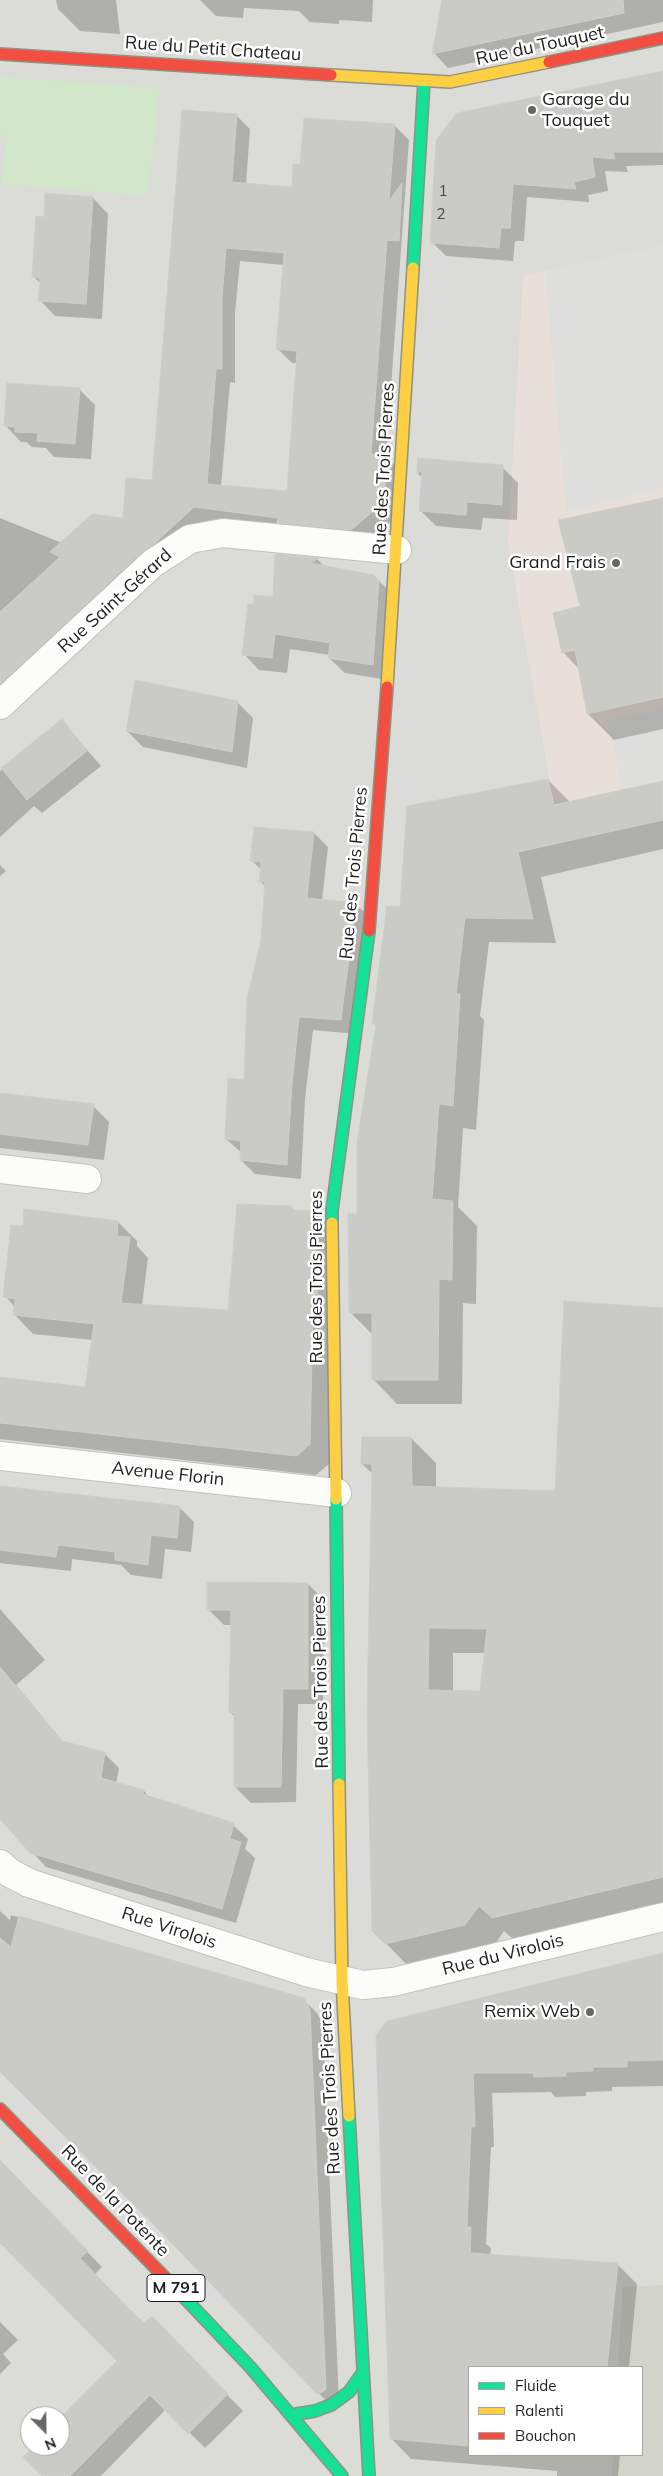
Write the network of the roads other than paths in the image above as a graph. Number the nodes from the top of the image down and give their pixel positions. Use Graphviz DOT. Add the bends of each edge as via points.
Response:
graph roads {
  1 [pos="663,38"];
  2 [pos="0,54"];
  3 [pos="424,81"];
  4 [pos="397,550"];
  5 [pos="0,705"];
  6 [pos="0,1169"];
  7 [pos="87,1179"];
  8 [pos="0,1456"];
  9 [pos="336,1493"];
  10 [pos="0,1864"];
  11 [pos="663,1917"];
  12 [pos="342,1981"];
  13 [pos="0,2109"];
  14 [pos="363,2372"];
  15 [pos="291,2415"];
  16 [pos="342,2476"];
  17 [pos="369,2476"];
  1 -- 3 [label="street, Rue du Touquet" via="450,82"];
  2 -- 3 [label="street, Rue du Petit Chateau"];
  3 -- 4 [label="street, Rue des Trois Pierres"];
  4 -- 5 [label="street, Rue Saint-Gérard" via="223,533 190,539 153,563"];
  4 -- 9 [label="street, Rue des Trois Pierres" via="371,916 332,1210"];
  6 -- 7 [label="street"];
  8 -- 9 [label="street, Avenue Florin"];
  9 -- 12 [label="street, Rue des Trois Pierres"];
  10 -- 12 [label="street, Rue Virolois" via="28,1883"];
  11 -- 12 [label="street, Rue du Virolois" via="393,1982 363,1985"];
  12 -- 14 [label="street, Rue des Trois Pierres"];
  13 -- 15 [label="street, Rue de la Potente / M 791" via="251,2368"];
  14 -- 15 [label="street" via="349,2392 331,2406"];
  14 -- 17 [label="street, Rue des Trois Pierres"];
  15 -- 16 [label="street, Rue de la Potente / M 791"];
}
